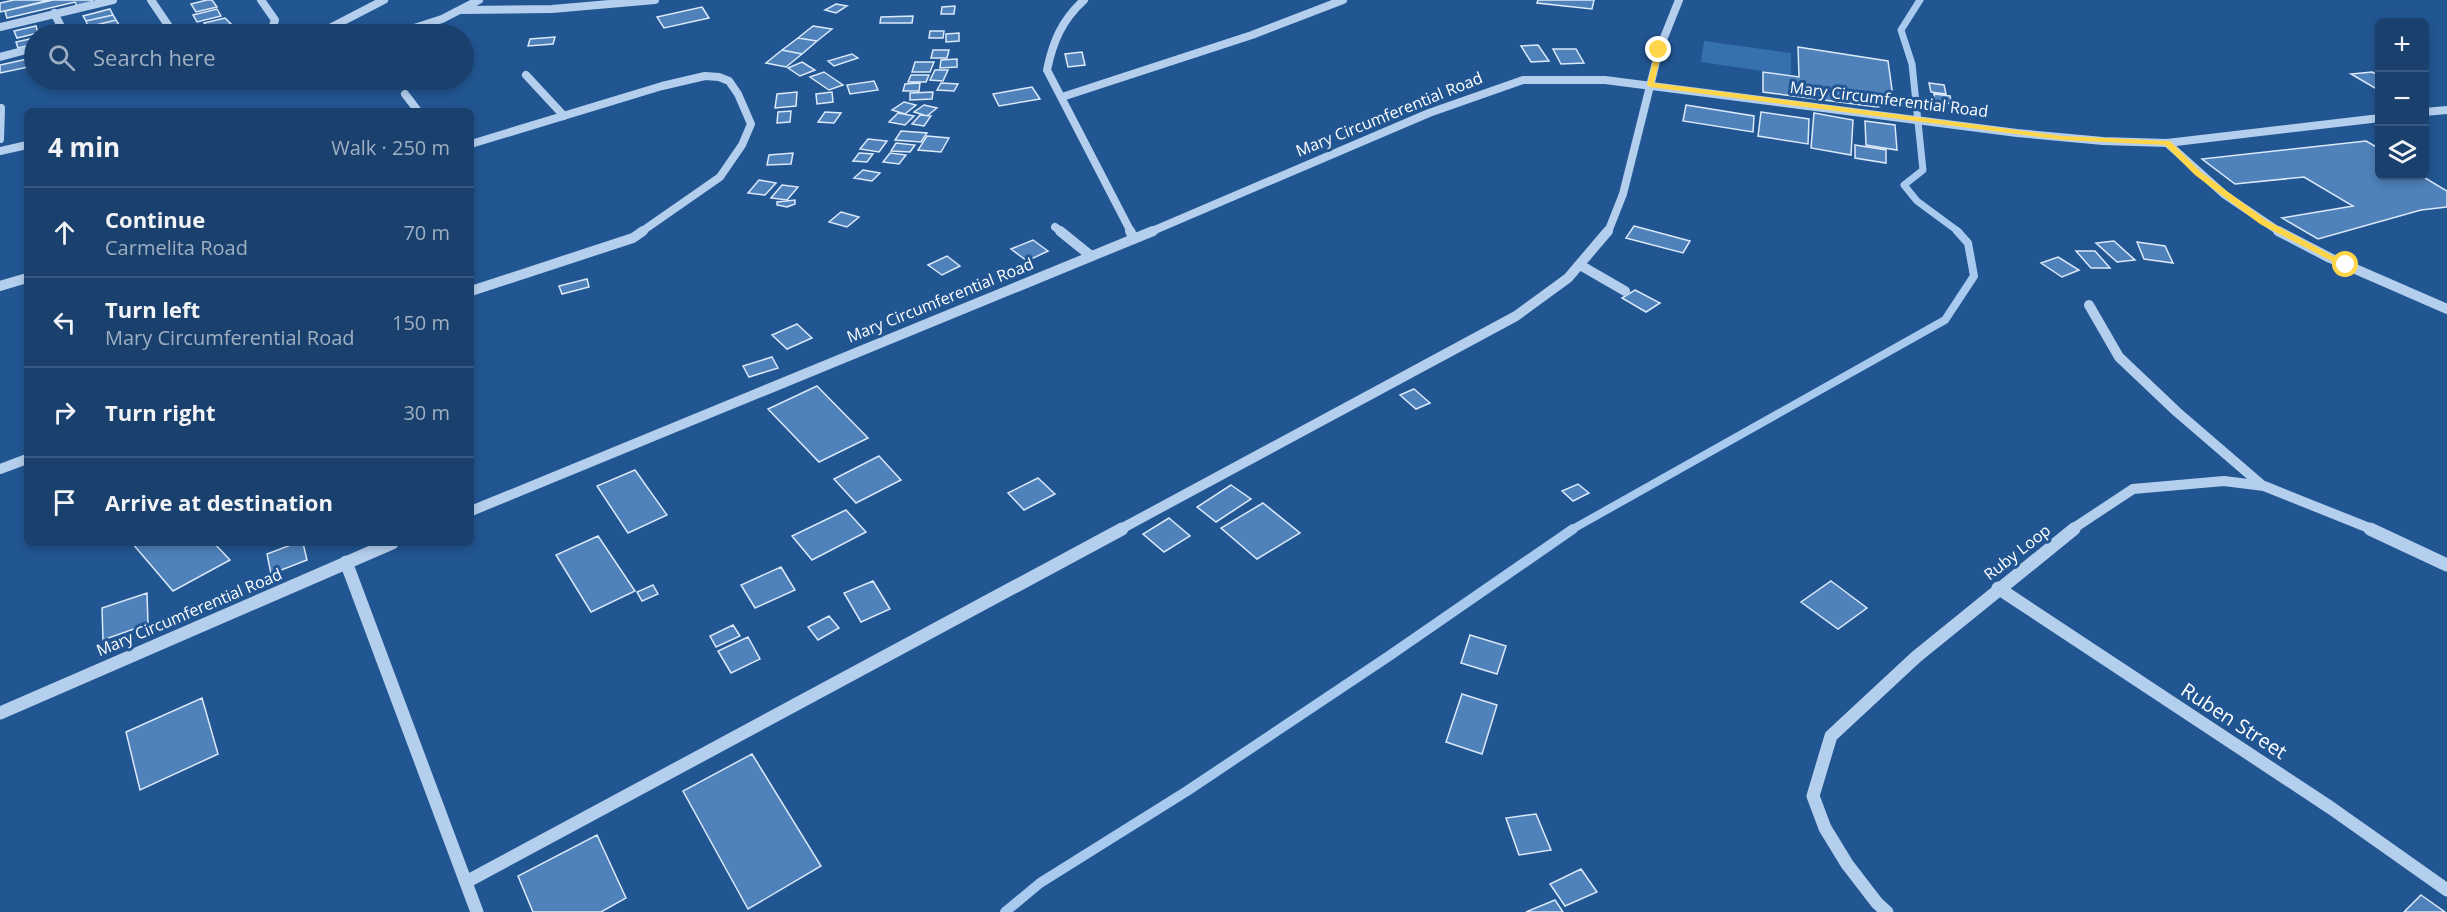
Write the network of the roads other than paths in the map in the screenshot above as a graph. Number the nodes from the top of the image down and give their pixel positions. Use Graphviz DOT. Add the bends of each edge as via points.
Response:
graph roads {
  1 [pos="113,0"];
  2 [pos="151,0"];
  3 [pos="261,0"];
  4 [pos="361,0"];
  5 [pos="384,0"];
  6 [pos="479,0"];
  7 [pos="567,0"];
  8 [pos="651,0"];
  9 [pos="1084,0"];
  10 [pos="1343,0"];
  11 [pos="1680,0"];
  12 [pos="368,8"];
  13 [pos="552,9"];
  14 [pos="460,10"];
  15 [pos="54,13"];
  16 [pos="60,24"];
  17 [pos="167,24"];
  18 [pos="274,24"];
  19 [pos="337,24"];
  20 [pos="424,24"];
  21 [pos="0,27"];
  22 [pos="24,51"];
  23 [pos="0,57"];
  24 [pos="526,75"];
  25 [pos="1650,85"];
  26 [pos="405,93"];
  27 [pos="1062,97"];
  28 [pos="1,108"];
  29 [pos="416,108"];
  30 [pos="2447,110"];
  31 [pos="2429,112"];
  32 [pos="564,116"];
  33 [pos="2375,118"];
  34 [pos="0,139"];
  35 [pos="474,143"];
  36 [pos="2167,143"];
  37 [pos="24,146"];
  38 [pos="0,151"];
  39 [pos="1055,227"];
  40 [pos="1134,239"];
  41 [pos="1090,256"];
  42 [pos="1580,265"];
  43 [pos="24,279"];
  44 [pos="0,286"];
  45 [pos="474,290"];
  46 [pos="1625,291"];
  47 [pos="2089,305"];
  48 [pos="2447,309"];
  49 [pos="24,460"];
  50 [pos="0,470"];
  51 [pos="2264,486"];
  52 [pos="474,509"];
  53 [pos="385,546"];
  54 [pos="345,562"];
  55 [pos="2447,565"];
  56 [pos="1998,588"];
  57 [pos="0,712"];
  58 [pos="466,882"];
  59 [pos="2447,890"];
  60 [pos="477,912"];
  61 [pos="1887,912"];
  1 -- 15 [label="street"];
  2 -- 17 [label="street"];
  3 -- 18 [label="street" via="275,20"];
  4 -- 12 [label="street"];
  5 -- 12 [label="street"];
  6 -- 14 [label="street"];
  7 -- 13 [label="street"];
  8 -- 13 [label="street"];
  9 -- 27 [label="street" via="1065,18 1053,40 1047,70"];
  10 -- 27 [label="street"];
  11 -- 25 [label="street" via="1659,50"];
  12 -- 19 [label="street"];
  13 -- 14 [label="street"];
  14 -- 20 [label="street"];
  15 -- 16 [label="street"];
  15 -- 21 [label="street"];
  22 -- 23 [label="street"];
  24 -- 32 [label="street"];
  25 -- 36 [label="street, Mary Circumferential Road" via="2063,138"];
  25 -- 40 [label="street, Mary Circumferential Road" via="1561,78 1510,83 1429,112"];
  25 -- 42 [label="street" via="1623,194 1608,232"];
  26 -- 29 [label="street"];
  27 -- 40 [label="street"];
  28 -- 34 [label="street"];
  30 -- 31 [label="street"];
  32 -- 35 [label="street"];
  32 -- 45 [label="street" via="692,77 712,76 729,81 751,124 720,177 633,238"];
  33 -- 36 [label="street, Mary Circumferential Road"];
  36 -- 48 [label="street" via="2198,174 2263,222 2346,265"];
  37 -- 38 [label="street"];
  39 -- 41 [label="street"];
  40 -- 41 [label="street, Mary Circumferential Road"];
  41 -- 52 [label="street, Mary Circumferential Road"];
  42 -- 46 [label="street"];
  42 -- 58 [label="street" via="1516,316"];
  43 -- 44 [label="street"];
  47 -- 51 [label="street" via="2119,357"];
  49 -- 50 [label="street"];
  51 -- 55 [label="street, Ruby Loop" via="2379,532"];
  51 -- 56 [label="street, Ruby Loop" via="2224,481 2133,489 2070,531"];
  53 -- 54 [label="street, Mary Circumferential Road"];
  54 -- 57 [label="street, Mary Circumferential Road"];
  54 -- 58 [label="street"];
  56 -- 59 [label="street, Ruben Street" via="2331,808"];
  56 -- 61 [label="street, Ruby Loop" via="1831,736 1813,796 1830,837"];
  58 -- 60 [label="street"];
}
